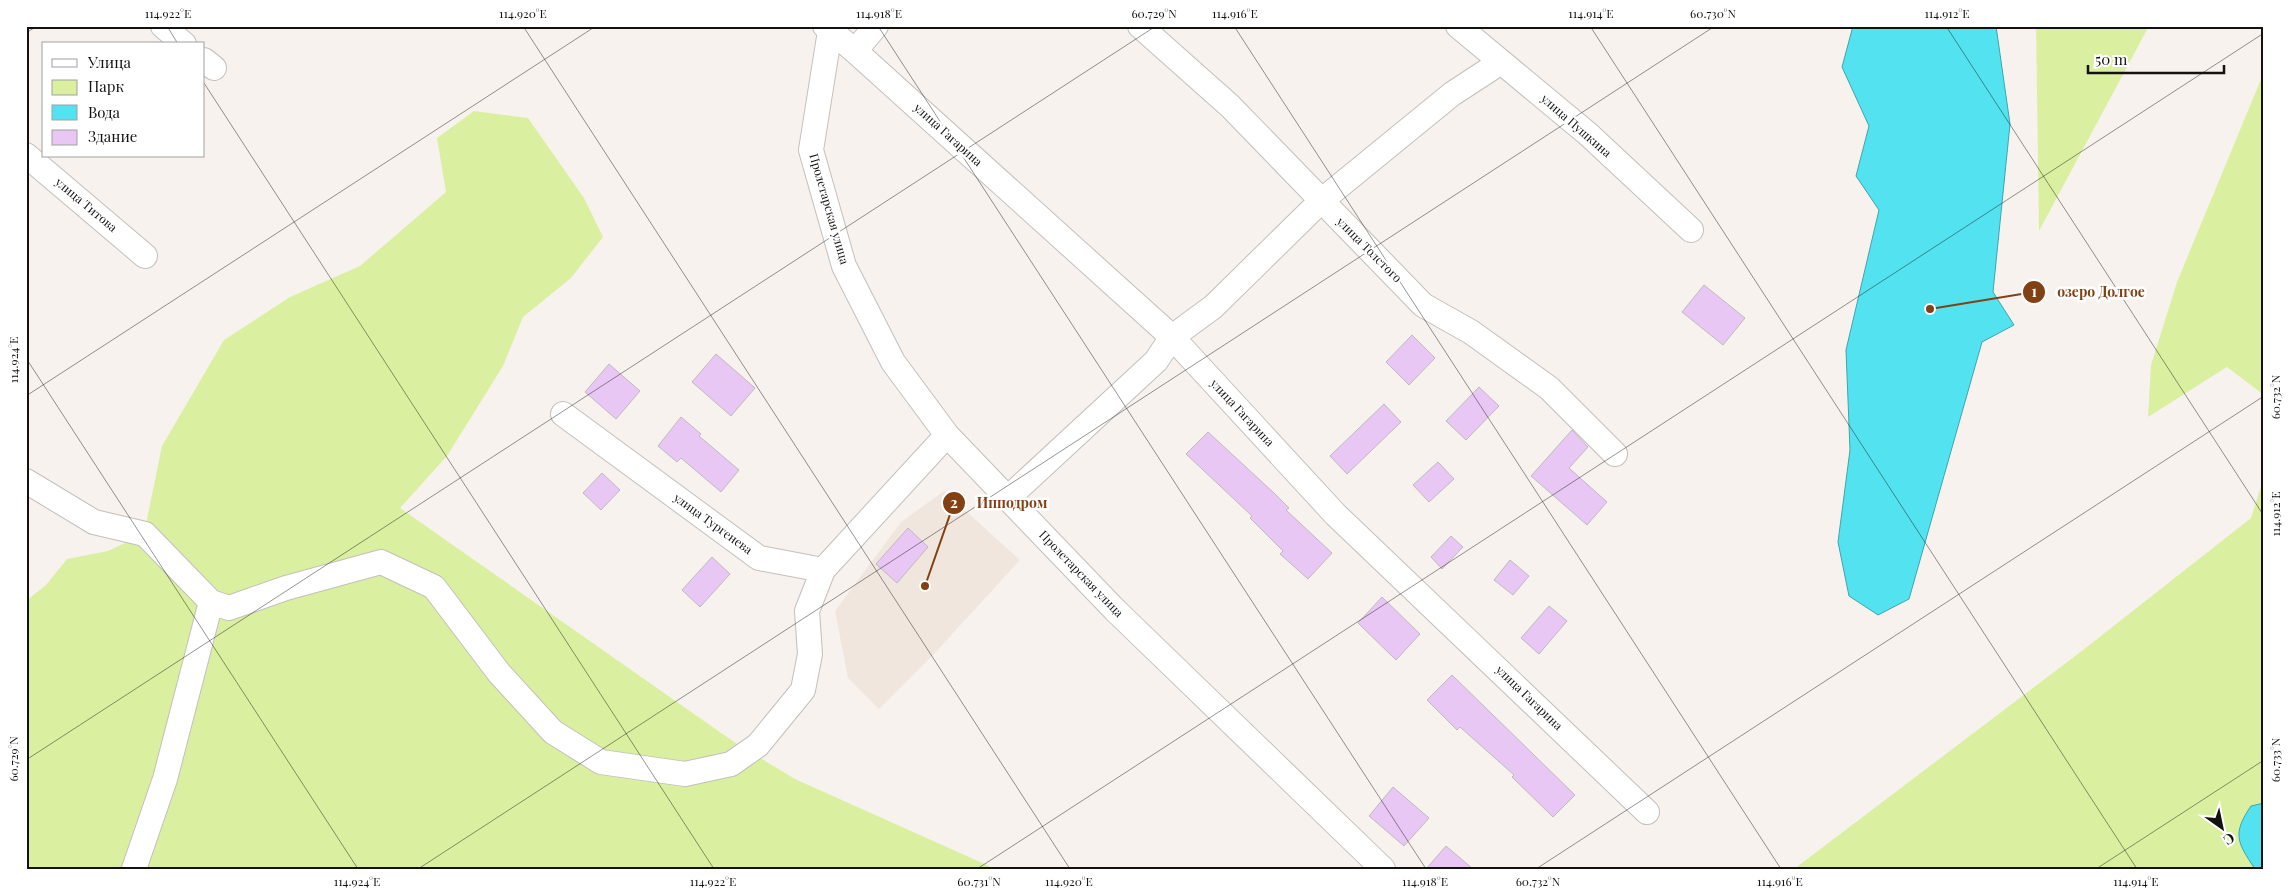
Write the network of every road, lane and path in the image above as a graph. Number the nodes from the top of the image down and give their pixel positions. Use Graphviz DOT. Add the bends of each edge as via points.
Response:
graph roads {
  1 [pos="163,26"];
  2 [pos="876,26"];
  3 [pos="1140,26"];
  4 [pos="1458,26"];
  5 [pos="828,28"];
  6 [pos="182,42"];
  7 [pos="855,51"];
  8 [pos="1501,62"];
  9 [pos="26,155"];
  10 [pos="1321,201"];
  11 [pos="1691,230"];
  12 [pos="145,256"];
  13 [pos="1172,338"];
  14 [pos="564,414"];
  15 [pos="947,435"];
  16 [pos="1615,454"];
  17 [pos="26,480"];
  18 [pos="1008,497"];
  19 [pos="823,570"];
  20 [pos="211,602"];
  21 [pos="1647,812"];
  22 [pos="134,869"];
  23 [pos="1383,869"];
  1 -- 6 [label="street"];
  2 -- 7 [label="street"];
  3 -- 10 [label="street, улица Толстого" via="1230,106"];
  4 -- 8 [label="street, улица Пушкина"];
  5 -- 7 [label="street, улица Гагарина"];
  5 -- 15 [label="street, Пролетарская улица" via="811,150 842,257 893,362"];
  7 -- 13 [label="street, улица Гагарина"];
  8 -- 10 [label="street" via="1452,94"];
  8 -- 11 [label="street, улица Пушкина" via="1588,134"];
  9 -- 12 [label="street, улица Титова"];
  10 -- 13 [label="street" via="1213,307"];
  10 -- 16 [label="street, улица Толстого" via="1423,304 1471,332 1549,388"];
  13 -- 18 [label="street" via="1156,361"];
  13 -- 21 [label="street, улица Гагарина" via="1335,514"];
  14 -- 19 [label="street, улица Тургенева" via="759,558"];
  15 -- 18 [label="street, Пролетарская улица"];
  15 -- 19 [label="street"];
  17 -- 20 [label="street" via="94,522 144,534"];
  18 -- 23 [label="street, Пролетарская улица" via="1114,610"];
  19 -- 20 [label="street" via="807,610 810,654 803,690 758,745 731,764 685,774 601,762 553,732 499,673 434,587 381,562 286,588 229,608"];
  20 -- 22 [label="street" via="165,780"];
}
